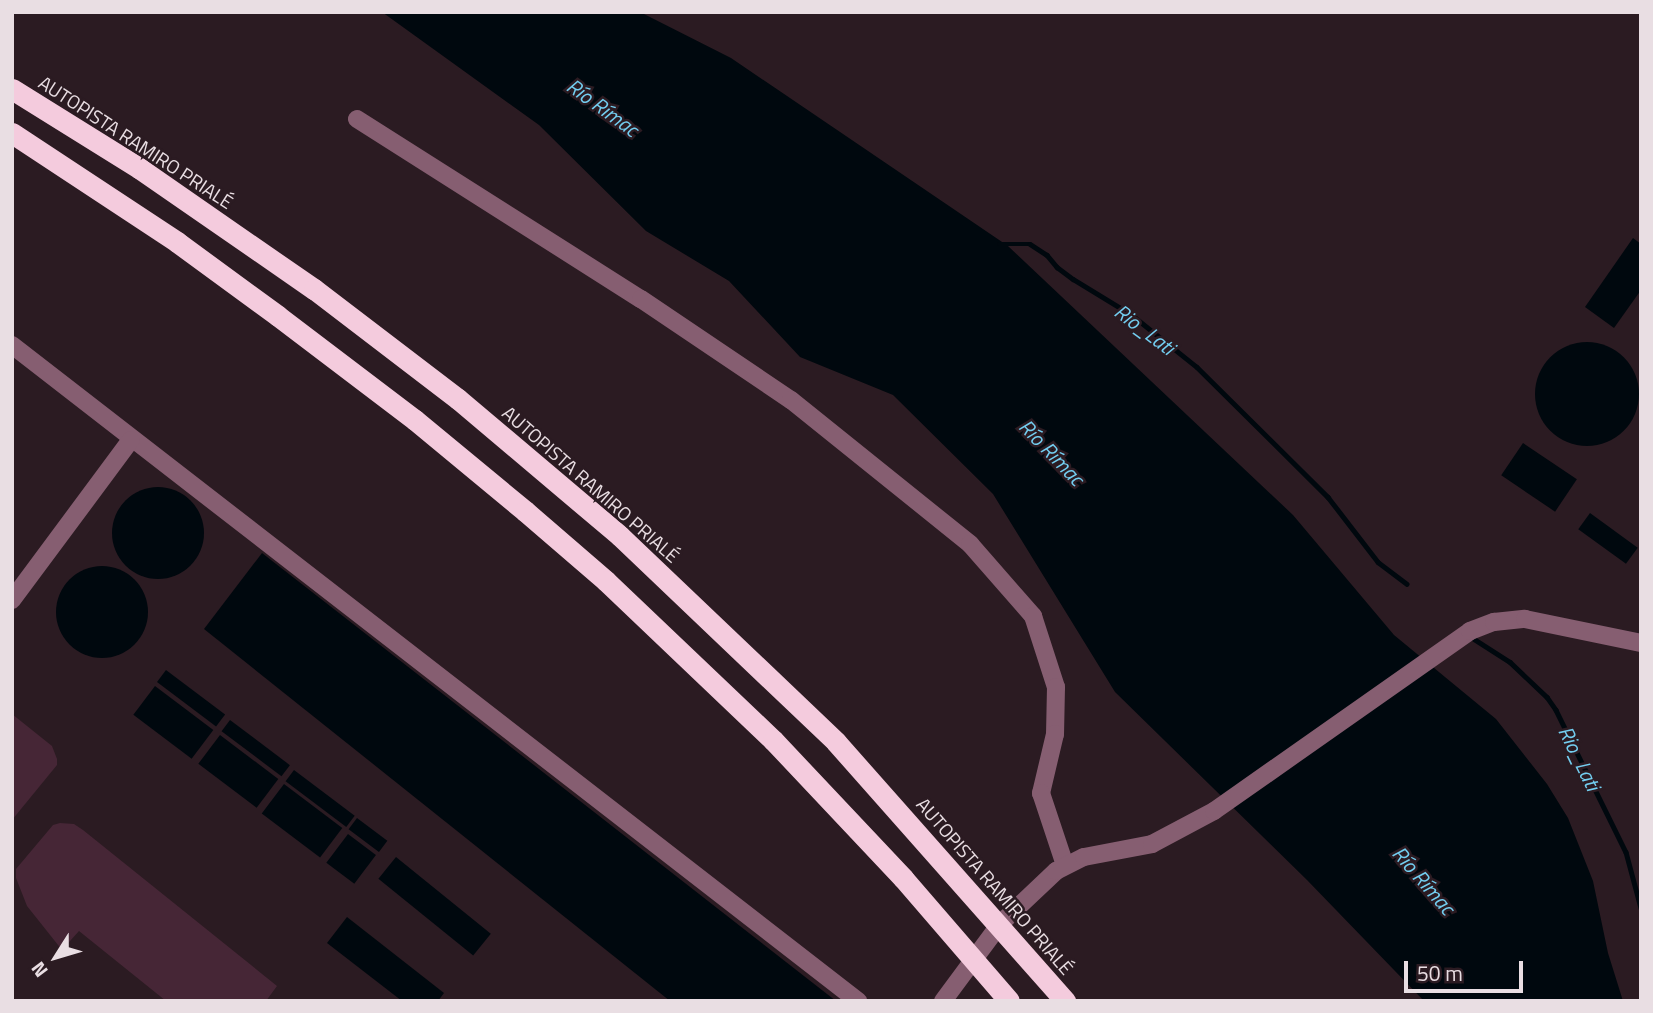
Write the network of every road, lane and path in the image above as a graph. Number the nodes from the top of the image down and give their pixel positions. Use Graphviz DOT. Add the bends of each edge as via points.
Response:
graph roads {
  1 [pos="12,89"];
  2 [pos="357,119"];
  3 [pos="12,133"];
  4 [pos="12,345"];
  5 [pos="131,440"];
  6 [pos="12,600"];
  7 [pos="1641,643"];
  8 [pos="1065,865"];
  9 [pos="1000,924"];
  10 [pos="974,959"];
  11 [pos="858,1001"];
  12 [pos="943,1001"];
  13 [pos="1009,1001"];
  14 [pos="1065,1001"];
  1 -- 9 [label="highway, AUTOPISTA RAMIRO PRIALÉ" via="139,168 303,281 478,416 620,536 836,742"];
  2 -- 8 [label="street" via="791,400 970,544 1033,616 1056,687 1055,734 1041,793"];
  3 -- 10 [label="highway" via="244,291 415,419 525,510 773,740"];
  4 -- 5 [label="street"];
  5 -- 6 [label="street"];
  5 -- 11 [label="street"];
  7 -- 8 [label="street" via="1525,619 1482,626 1214,811 1152,844"];
  8 -- 9 [label="street"];
  9 -- 10 [label="street"];
  9 -- 14 [label="highway, AUTOPISTA RAMIRO PRIALÉ"];
  10 -- 12 [label="street"];
  10 -- 13 [label="highway"];
}
